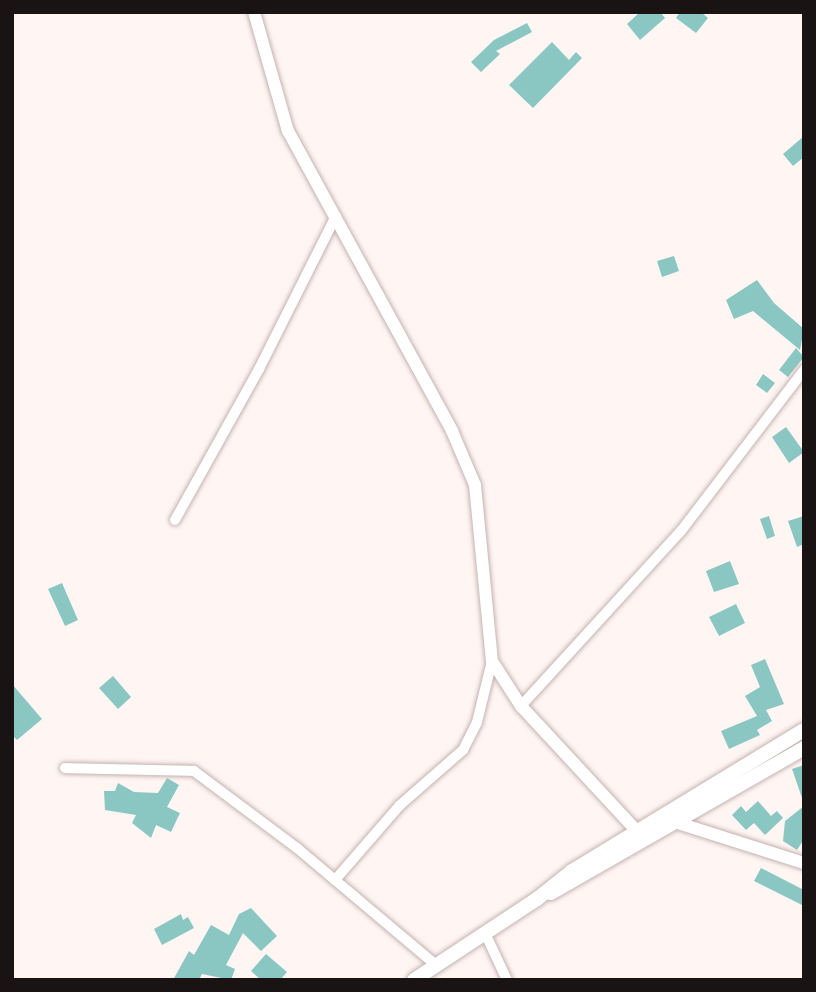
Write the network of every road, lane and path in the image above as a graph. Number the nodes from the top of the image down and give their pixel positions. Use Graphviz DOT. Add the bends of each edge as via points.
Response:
graph roads {
  1 [pos="254,12"];
  2 [pos="336,216"];
  3 [pos="804,370"];
  4 [pos="175,520"];
  5 [pos="492,661"];
  6 [pos="521,706"];
  7 [pos="804,730"];
  8 [pos="804,748"];
  9 [pos="65,768"];
  10 [pos="678,823"];
  11 [pos="636,830"];
  12 [pos="804,863"];
  13 [pos="335,880"];
  14 [pos="537,899"];
  15 [pos="485,933"];
  16 [pos="437,966"];
  17 [pos="414,980"];
  18 [pos="507,980"];
  1 -- 2 [label="street" via="288,131"];
  2 -- 4 [label="street" via="259,369"];
  2 -- 5 [label="street" via="452,431 475,485"];
  3 -- 6 [label="street" via="681,531"];
  5 -- 6 [label="street"];
  5 -- 13 [label="street" via="477,722 463,750 399,806"];
  6 -- 11 [label="street"];
  7 -- 11 [label="main road"];
  8 -- 10 [label="main road"];
  9 -- 13 [label="street" via="194,771"];
  10 -- 12 [label="street"];
  10 -- 14 [label="main road" via="578,882"];
  11 -- 14 [label="main road"];
  13 -- 16 [label="street"];
  14 -- 15 [label="main road"];
  15 -- 16 [label="main road"];
  15 -- 18 [label="street"];
  16 -- 17 [label="main road"];
}
